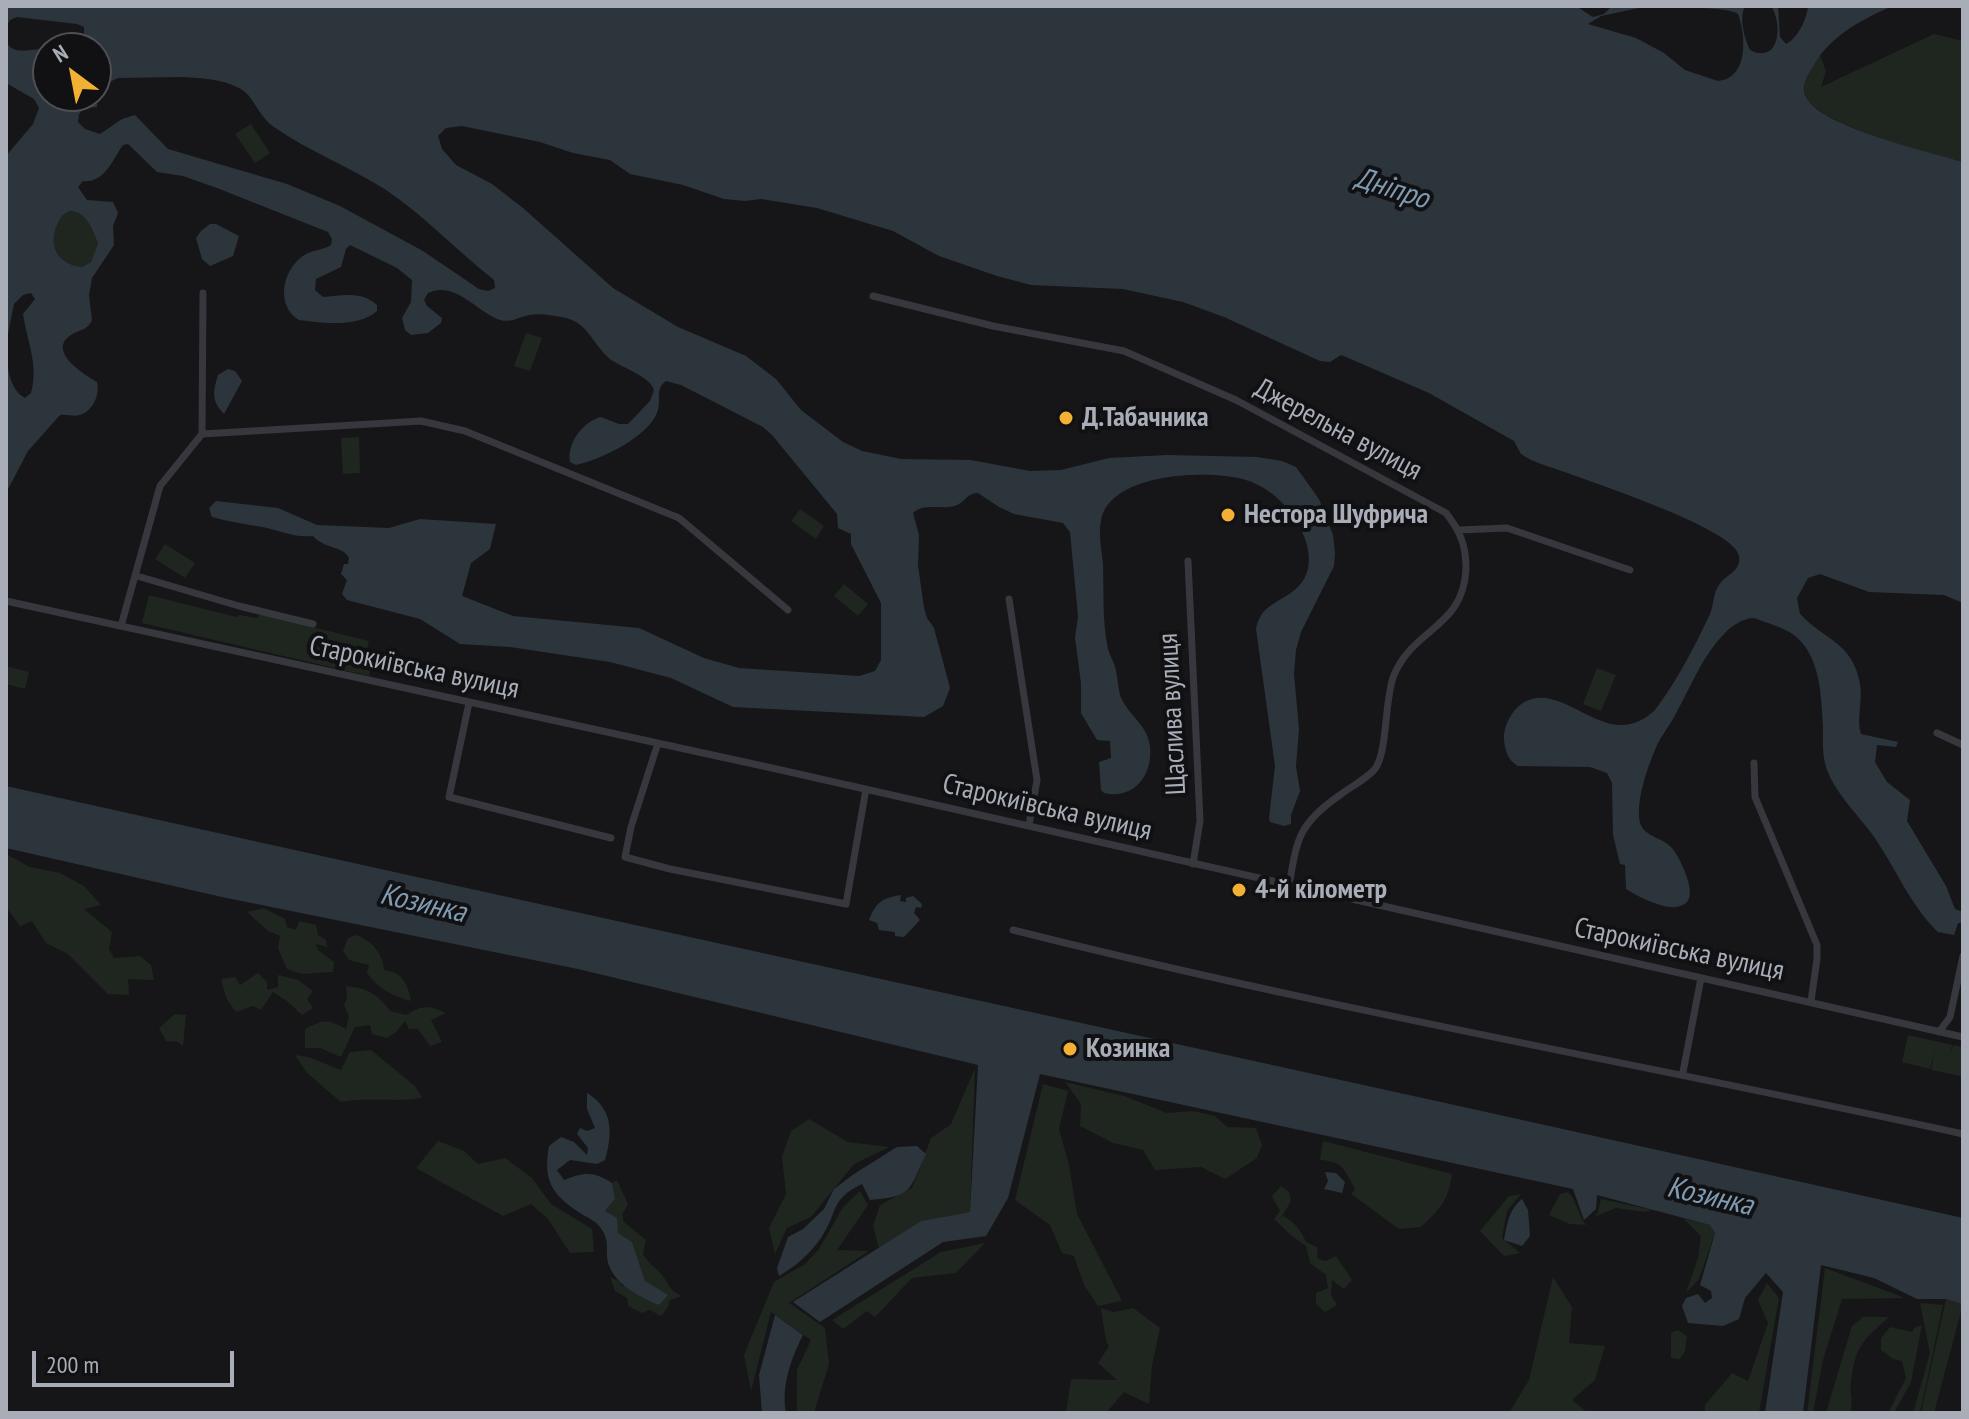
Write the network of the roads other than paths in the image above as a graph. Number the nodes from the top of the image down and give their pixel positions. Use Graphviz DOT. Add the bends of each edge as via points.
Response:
graph roads {
  1 [pos="203,293"];
  2 [pos="873,296"];
  3 [pos="202,434"];
  4 [pos="1459,530"];
  5 [pos="1188,561"];
  6 [pos="1630,570"];
  7 [pos="137,576"];
  8 [pos="1009,599"];
  9 [pos="6,601"];
  10 [pos="788,610"];
  11 [pos="313,624"];
  12 [pos="121,626"];
  13 [pos="469,703"];
  14 [pos="1937,733"];
  15 [pos="658,743"];
  16 [pos="1963,745"];
  17 [pos="1754,763"];
  18 [pos="866,789"];
  19 [pos="1029,825"];
  20 [pos="611,838"];
  21 [pos="1193,864"];
  22 [pos="1289,886"];
  23 [pos="1013,930"];
  24 [pos="1963,956"];
  25 [pos="1701,978"];
  26 [pos="1811,1001"];
  27 [pos="1939,1032"];
  28 [pos="1963,1037"];
  29 [pos="1683,1072"];
  30 [pos="1963,1134"];
  1 -- 3 [label="street"];
  2 -- 4 [label="street, Джерельна вулиця" via="1124,351 1306,437 1446,513"];
  3 -- 7 [label="street" via="160,486"];
  3 -- 10 [label="street" via="421,421 465,431 679,518"];
  4 -- 6 [label="street" via="1507,528"];
  4 -- 22 [label="street" via="1466,549 1465,589 1455,609 1402,659 1387,697 1380,760 1300,833"];
  5 -- 21 [label="street, Щаслива вулиця" via="1200,821"];
  7 -- 11 [label="street, Старокиївська вулиця"];
  7 -- 12 [label="street"];
  8 -- 19 [label="street" via="1037,780"];
  9 -- 12 [label="street, Старокиївська вулиця"];
  12 -- 13 [label="street, Старокиївська вулиця"];
  13 -- 15 [label="street, Старокиївська вулиця"];
  13 -- 20 [label="street" via="449,797"];
  14 -- 16 [label="street"];
  15 -- 18 [label="street, Старокиївська вулиця"];
  15 -- 18 [label="street" via="625,857 670,869 846,904"];
  17 -- 26 [label="street" via="1755,797 1817,945"];
  18 -- 19 [label="street, Старокиївська вулиця"];
  19 -- 21 [label="street, Старокиївська вулиця"];
  21 -- 22 [label="street, Старокиївська вулиця"];
  22 -- 25 [label="street, Старокиївська вулиця"];
  23 -- 30 [label="street" via="1374,1013"];
  24 -- 27 [label="street" via="1950,1017"];
  25 -- 26 [label="street, Старокиївська вулиця"];
  25 -- 29 [label="street"];
  26 -- 27 [label="street, Старокиївська вулиця"];
  27 -- 28 [label="street, Старокиївська вулиця"];
}
